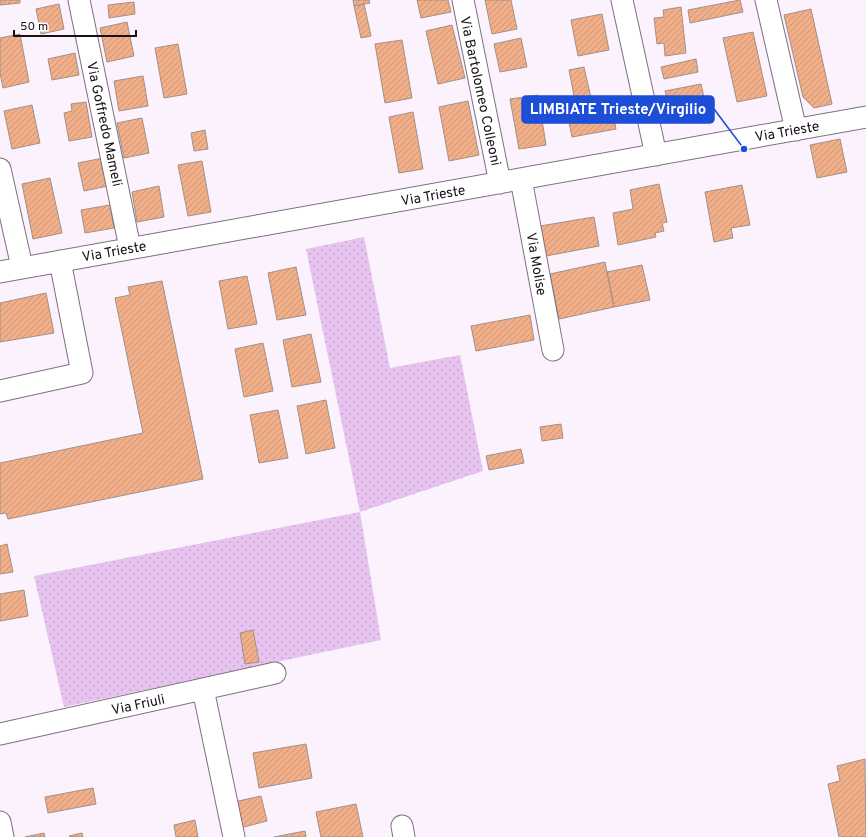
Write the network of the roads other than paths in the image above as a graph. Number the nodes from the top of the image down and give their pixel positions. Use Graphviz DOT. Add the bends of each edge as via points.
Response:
graph roads {
  1 [pos="79,0"];
  2 [pos="463,0"];
  3 [pos="622,0"];
  4 [pos="766,0"];
  5 [pos="866,117"];
  6 [pos="796,130"];
  7 [pos="656,155"];
  8 [pos="0,169"];
  9 [pos="521,179"];
  10 [pos="500,183"];
  11 [pos="130,248"];
  12 [pos="60,261"];
  13 [pos="22,267"];
  14 [pos="0,272"];
  15 [pos="552,350"];
  16 [pos="0,391"];
  17 [pos="275,673"];
  18 [pos="203,689"];
  19 [pos="0,734"];
  20 [pos="0,822"];
  21 [pos="3,837"];
  22 [pos="234,837"];
  1 -- 11 [label="street, Via Goffredo Mameli"];
  2 -- 10 [label="street, Via Bartolomeo Colleoni"];
  3 -- 7 [label="street"];
  4 -- 6 [label="street"];
  5 -- 6 [label="street, Via Trieste"];
  6 -- 7 [label="street, Via Trieste"];
  7 -- 9 [label="street, Via Trieste"];
  8 -- 13 [label="street"];
  9 -- 10 [label="street, Via Trieste"];
  9 -- 15 [label="street, Via Molise"];
  10 -- 11 [label="street, Via Trieste"];
  11 -- 12 [label="street, Via Trieste"];
  12 -- 13 [label="street, Via Trieste"];
  12 -- 16 [label="street" via="82,373"];
  13 -- 14 [label="street, Via Trieste"];
  17 -- 18 [label="street, Via Friuli"];
  18 -- 19 [label="street, Via Friuli"];
  18 -- 22 [label="street"];
  20 -- 21 [label="street"];
}
